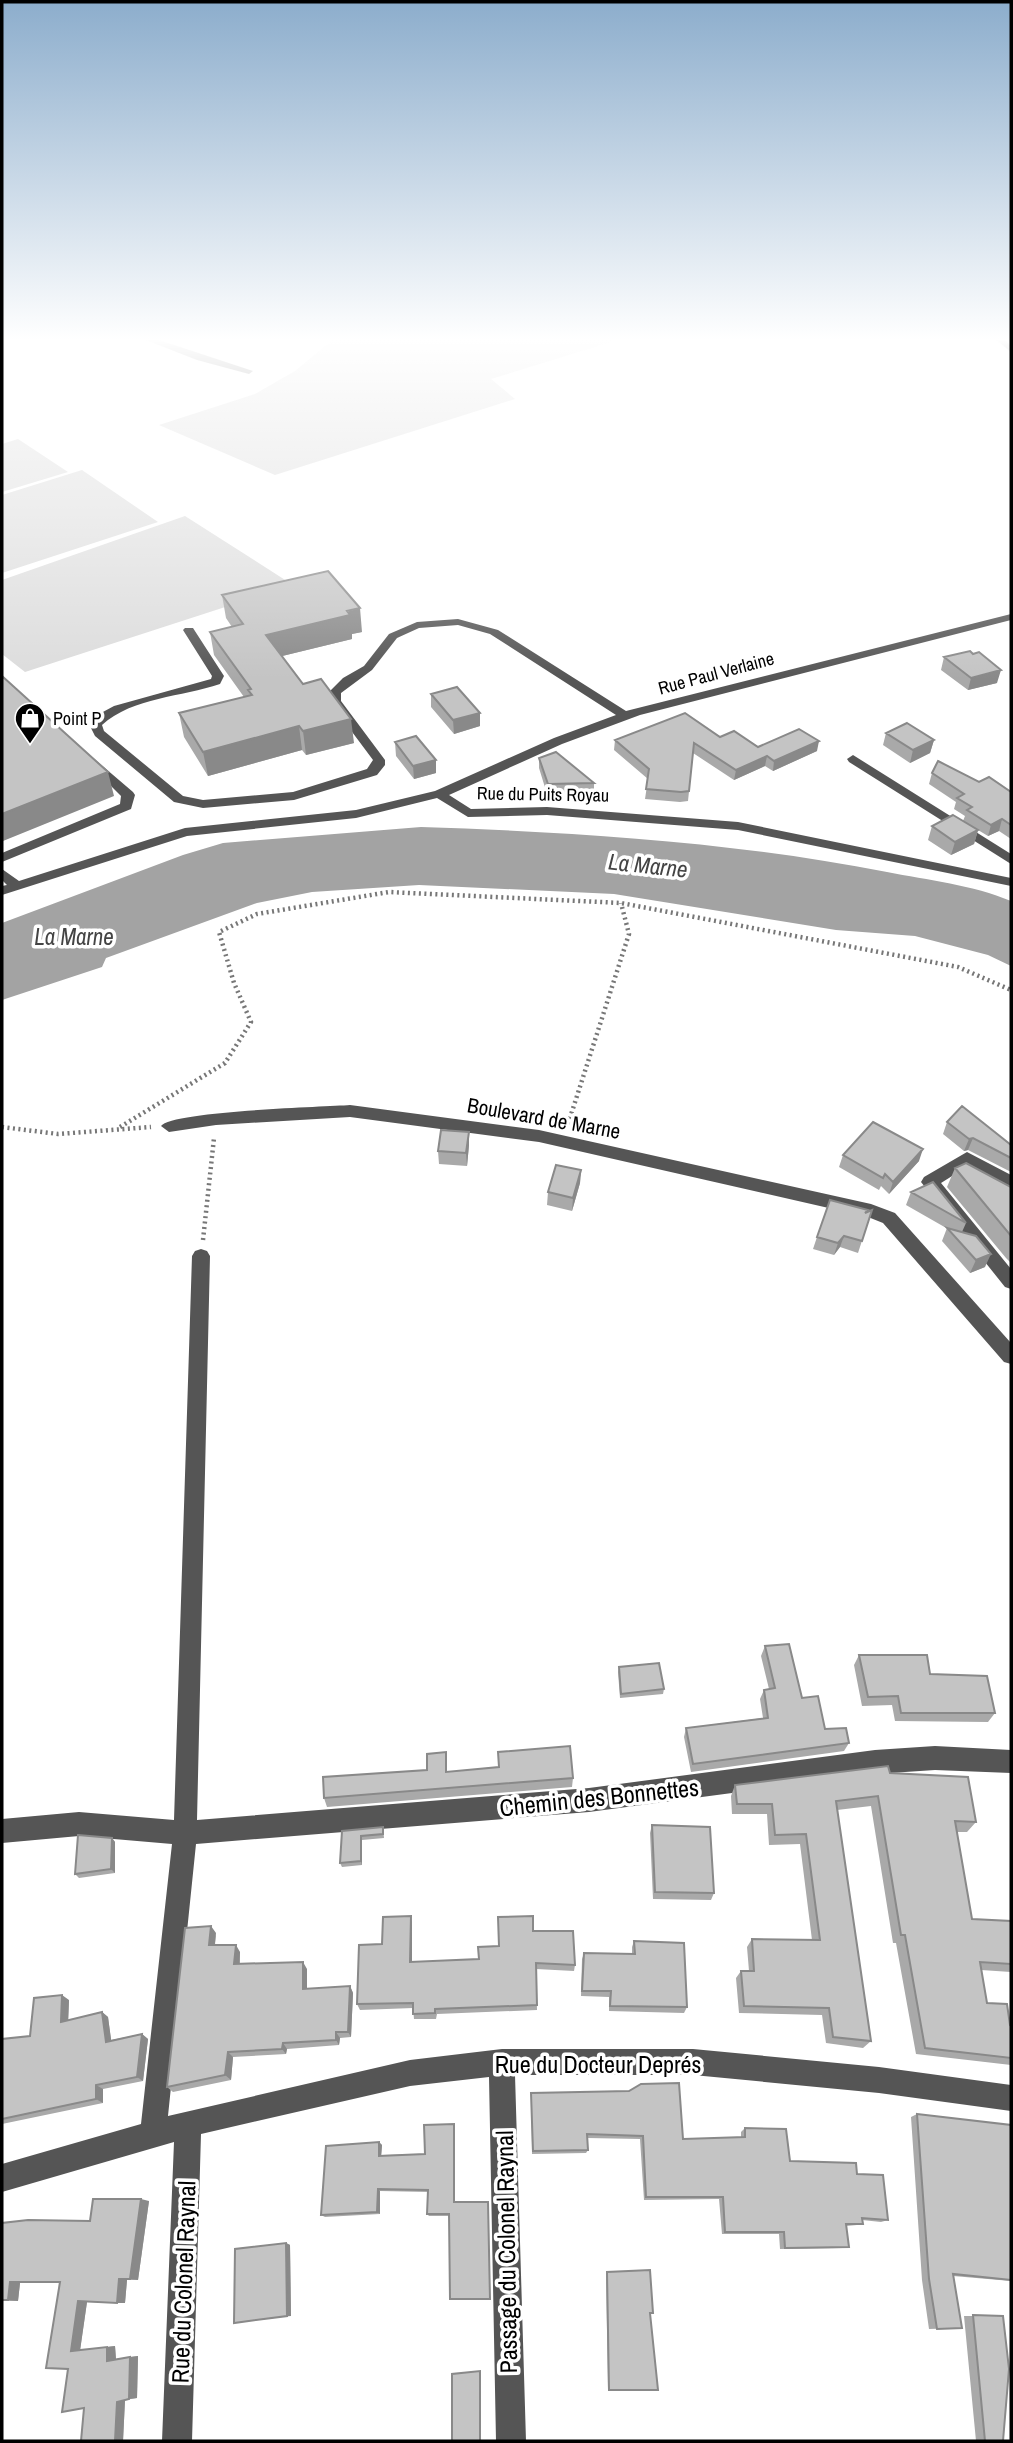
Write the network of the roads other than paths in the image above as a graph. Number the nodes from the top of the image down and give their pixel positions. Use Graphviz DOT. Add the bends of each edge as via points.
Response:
graph roads {
  1 [pos="1011,617"];
  2 [pos="189,630"];
  3 [pos="625,716"];
  4 [pos="79,750"];
  5 [pos="853,759"];
  6 [pos="439,794"];
  7 [pos="2,858"];
  8 [pos="1011,860"];
  9 [pos="2,873"];
  10 [pos="1011,882"];
  11 [pos="16,886"];
  12 [pos="2,891"];
  13 [pos="169,1126"];
  14 [pos="1011,1185"];
  15 [pos="201,1256"];
  16 [pos="1011,1282"];
  17 [pos="1011,1356"];
  18 [pos="1011,1761"];
  19 [pos="2,1831"];
  20 [pos="185,1833"];
  21 [pos="502,2062"];
  22 [pos="1011,2098"];
  23 [pos="188,2124"];
  24 [pos="153,2134"];
  25 [pos="2,2178"];
  26 [pos="177,2441"];
  27 [pos="511,2441"];
  1 -- 3 [label="street, Rue Paul Verlaine"];
  2 -- 3 [label="street" via="218,676 216,681 125,707 101,716 95,724 99,733 179,799 203,804 294,796 372,772 379,760 335,701 335,692 368,668 393,636 418,625 458,622 494,632"];
  3 -- 6 [label="street, Rue Paul Verlaine"];
  4 -- 7 [label="street" via="128,795 126,806"];
  5 -- 8 [label="street"];
  6 -- 10 [label="street, Rue du Puits Royau" via="468,813 547,811 737,826"];
  6 -- 11 [label="street" via="356,814 185,832"];
  9 -- 11 [label="street"];
  11 -- 12 [label="street"];
  13 -- 17 [label="street, Boulevard de Marne" via="350,1111 563,1142 872,1210 889,1218"];
  14 -- 16 [label="street" via="967,1158 930,1182"];
  15 -- 20 [label="street"];
  18 -- 20 [label="street, Chemin des Bonnettes" via="935,1758 875,1762 589,1800"];
  19 -- 20 [label="street, Chemin des Bonnettes" via="79,1824"];
  20 -- 24 [label="street"];
  21 -- 22 [label="street, Rue du Docteur Deprés" via="693,2062"];
  21 -- 23 [label="street, Rue du Docteur Deprés" via="410,2073"];
  21 -- 27 [label="street, Passage du Colonel Raynal"];
  23 -- 24 [label="street, Rue du Docteur Deprés"];
  23 -- 26 [label="street, Rue du Colonel Raynal"];
  24 -- 25 [label="street"];
}
